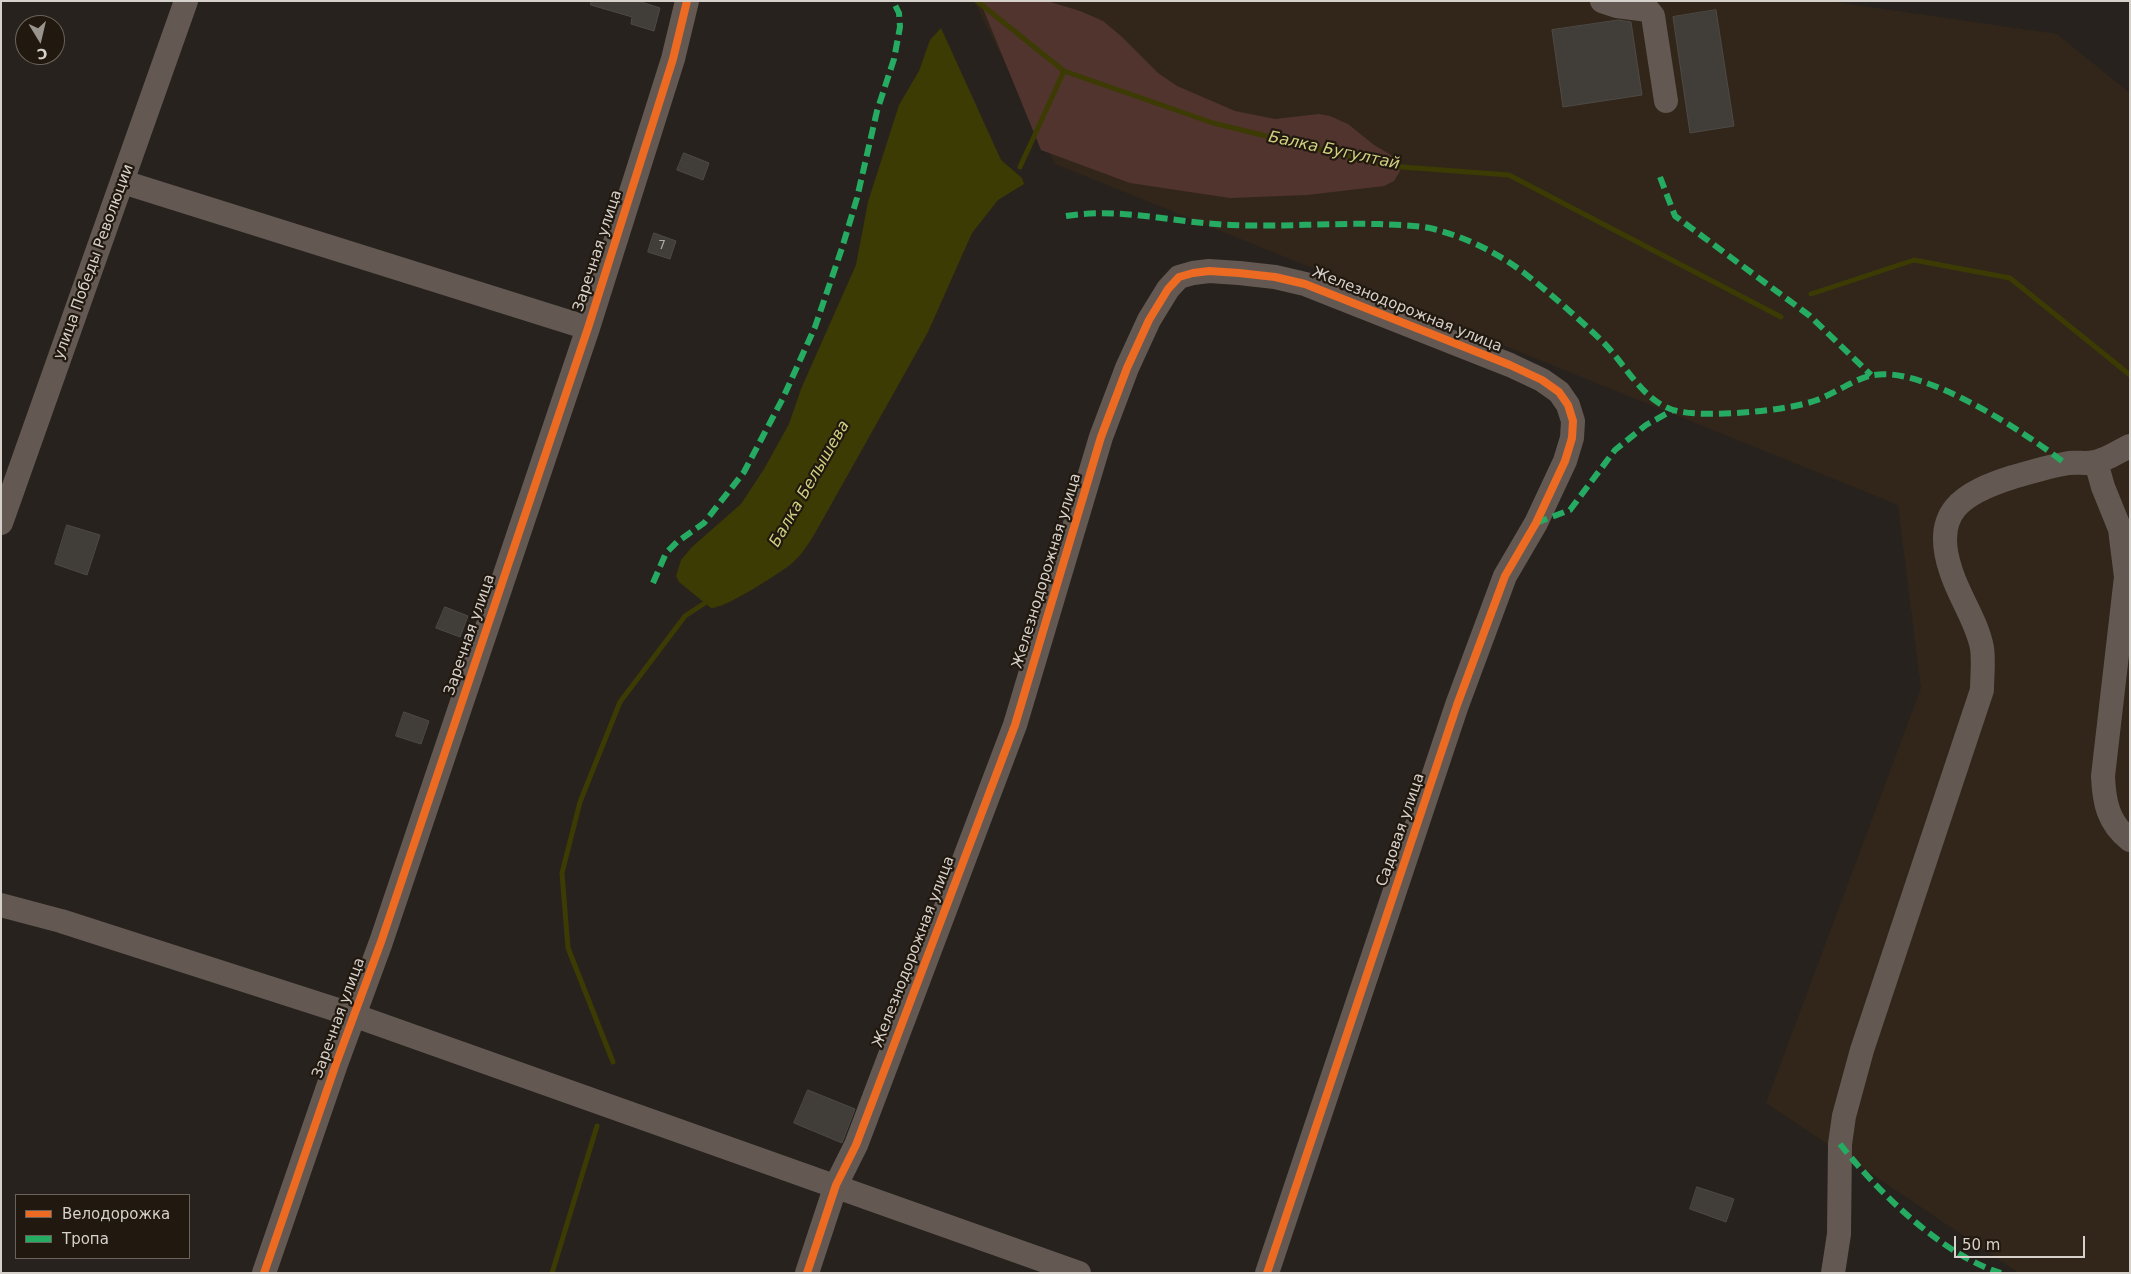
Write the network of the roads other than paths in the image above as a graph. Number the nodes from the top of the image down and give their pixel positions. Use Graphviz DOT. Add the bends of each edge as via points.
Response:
graph roads {
  1 [pos="186,1"];
  2 [pos="687,1"];
  3 [pos="1602,1"];
  4 [pos="1666,101"];
  5 [pos="123,182"];
  6 [pos="588,328"];
  7 [pos="1568,405"];
  8 [pos="2130,446"];
  9 [pos="2096,462"];
  10 [pos="1,523"];
  11 [pos="2130,840"];
  12 [pos="1,905"];
  13 [pos="353,1015"];
  14 [pos="836,1186"];
  15 [pos="264,1273"];
  16 [pos="807,1273"];
  17 [pos="1079,1273"];
  18 [pos="1267,1273"];
  19 [pos="1833,1273"];
  1 -- 5 [label="street, улица Победы Революции"];
  2 -- 6 [label="street, Заречная улица" via="674,59"];
  3 -- 4 [label="street" via="1648,10 1653,16"];
  5 -- 6 [label="street"];
  5 -- 10 [label="street, улица Победы Революции"];
  6 -- 13 [label="street, Заречная улица" via="381,942"];
  7 -- 14 [label="street, Железнодорожная улица" via="1559,392 1542,380 1305,284 1275,277 1209,271 1179,277 1168,288 1127,368 1101,437 1015,725 856,1145"];
  7 -- 18 [label="street, Садовая улица" via="1573,421 1570,446 1536,524 1504,576 1457,705"];
  8 -- 9 [label="street"];
  9 -- 11 [label="street" via="2120,529 2126,577 2103,776 2104,799 2111,820"];
  9 -- 19 [label="street" via="2069,463 1992,484 1972,493 1948,519 1944,533 1945,550 1982,649 1982,690 1862,1050 1844,1116 1839,1167 1839,1234"];
  12 -- 13 [label="street" via="61,921"];
  13 -- 14 [label="street"];
  13 -- 15 [label="street, Заречная улица"];
  14 -- 16 [label="street, Железнодорожная улица"];
  14 -- 17 [label="street"];
}
